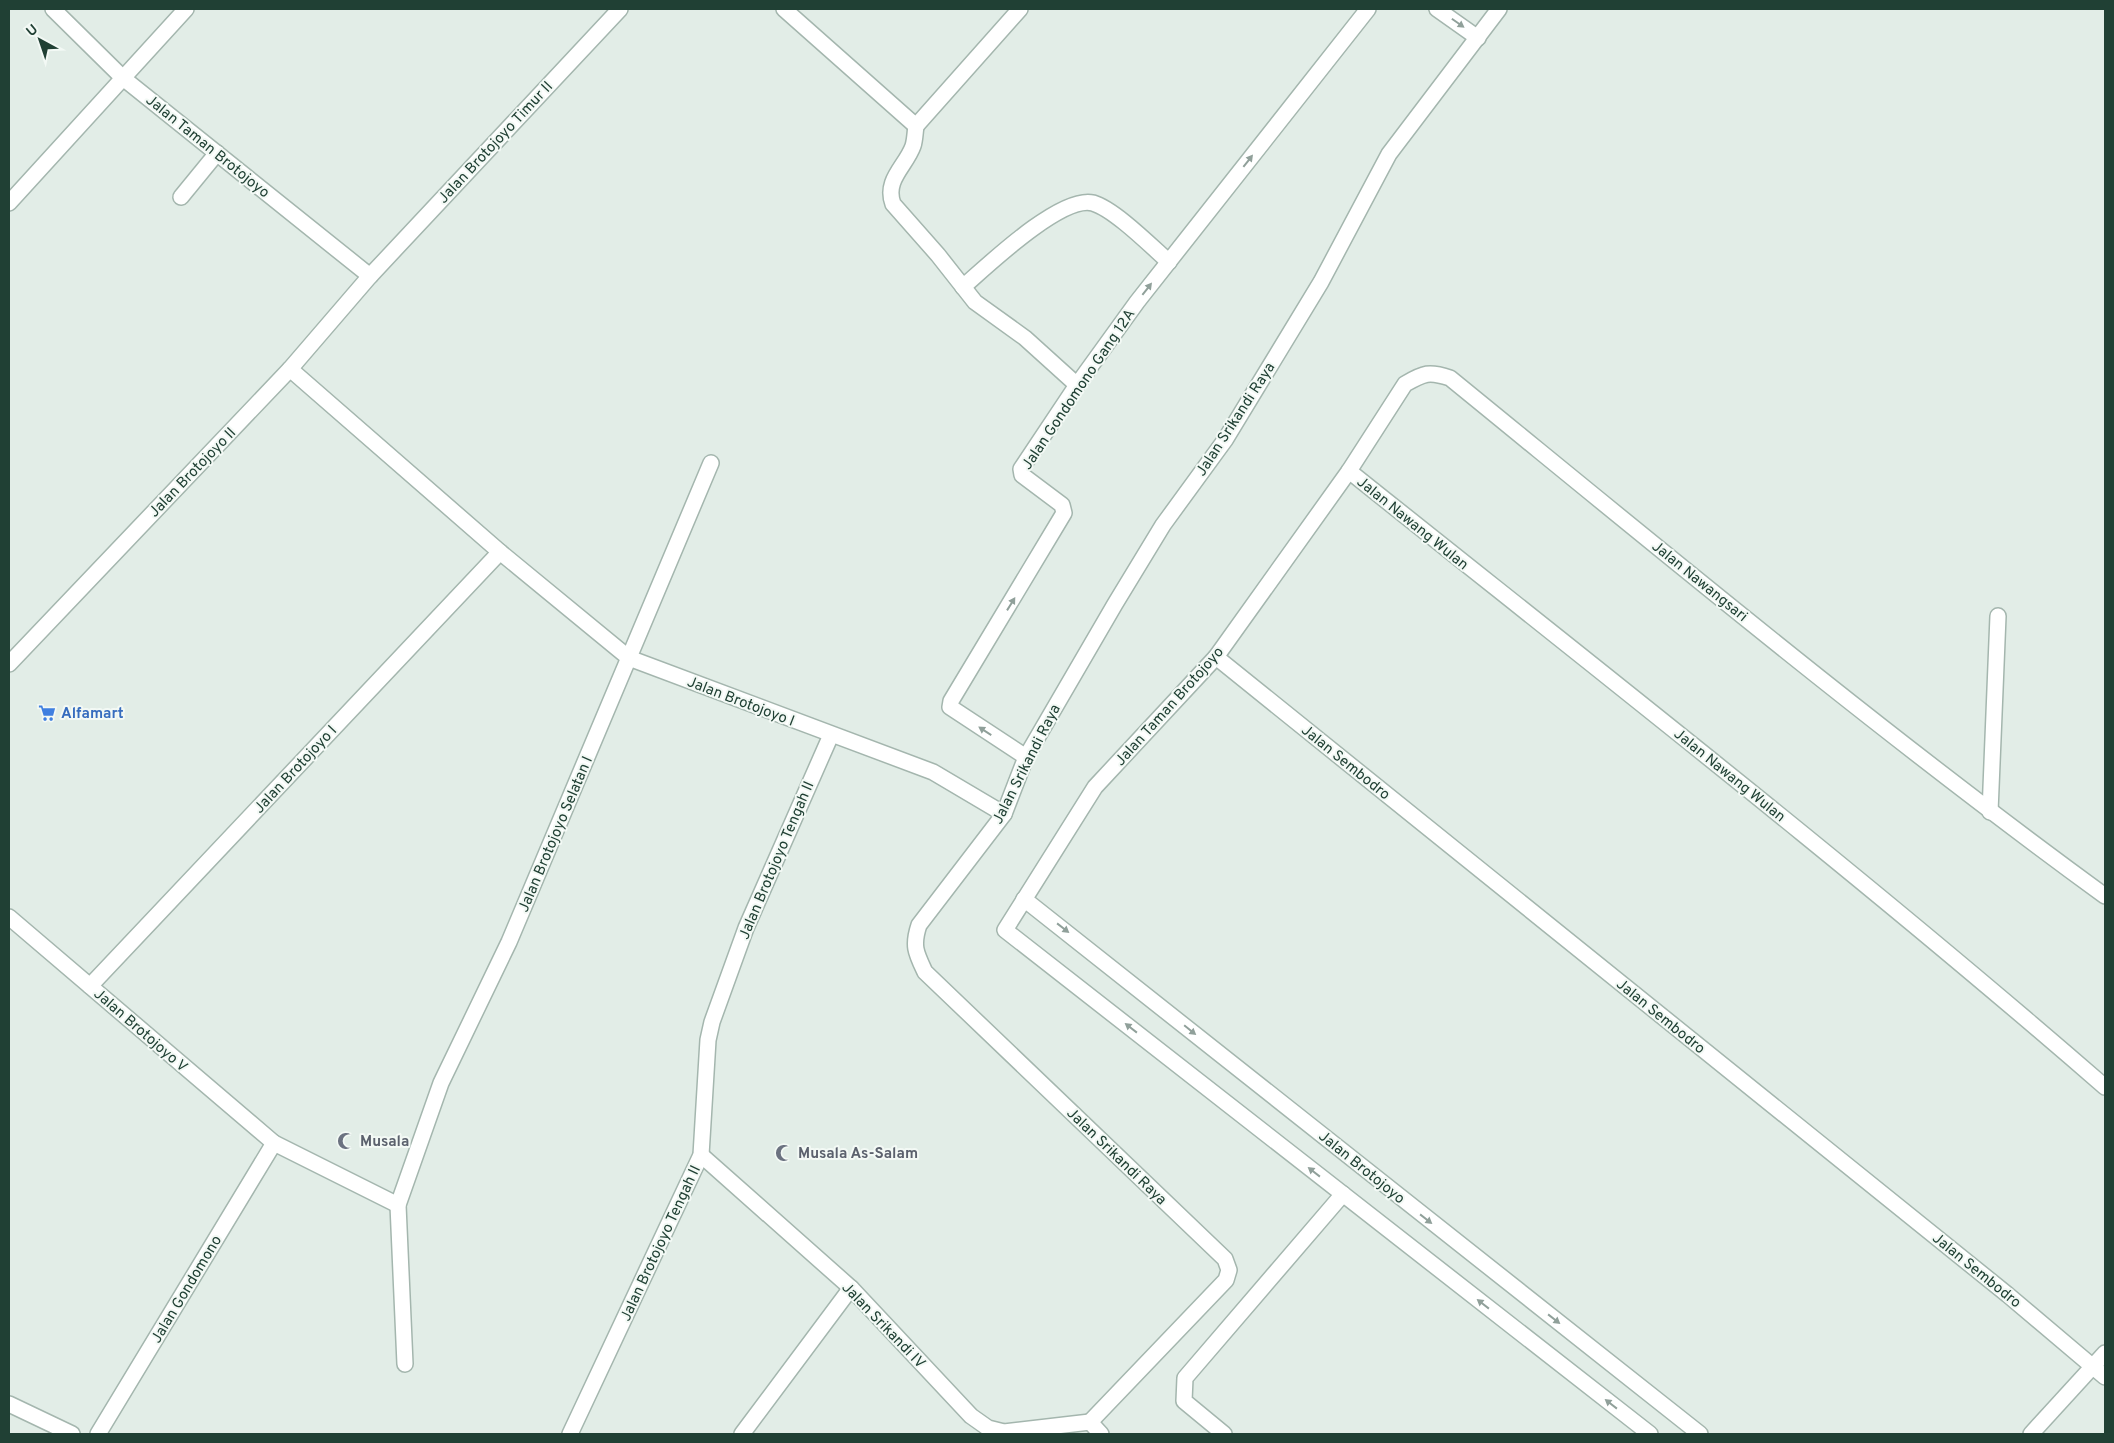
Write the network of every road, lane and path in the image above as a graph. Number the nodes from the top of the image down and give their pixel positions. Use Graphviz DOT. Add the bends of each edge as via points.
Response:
graph roads {
  1 [pos="53,9"];
  2 [pos="186,9"];
  3 [pos="620,9"];
  4 [pos="784,9"];
  5 [pos="1020,9"];
  6 [pos="1368,9"];
  7 [pos="1437,9"];
  8 [pos="1499,9"];
  9 [pos="1478,38"];
  10 [pos="123,78"];
  11 [pos="916,126"];
  12 [pos="217,153"];
  13 [pos="181,197"];
  14 [pos="9,203"];
  15 [pos="1169,262"];
  16 [pos="370,276"];
  17 [pos="963,287"];
  18 [pos="290,369"];
  19 [pos="1405,384"];
  20 [pos="1077,385"];
  21 [pos="711,463"];
  22 [pos="1349,471"];
  23 [pos="500,552"];
  24 [pos="1998,616"];
  25 [pos="1216,657"];
  26 [pos="629,658"];
  27 [pos="9,664"];
  28 [pos="831,735"];
  29 [pos="1026,758"];
  30 [pos="1990,812"];
  31 [pos="1004,814"];
  32 [pos="2105,896"];
  33 [pos="1024,899"];
  34 [pos="9,917"];
  35 [pos="90,986"];
  36 [pos="2105,1087"];
  37 [pos="274,1143"];
  38 [pos="702,1155"];
  39 [pos="1343,1194"];
  40 [pos="398,1204"];
  41 [pos="851,1288"];
  42 [pos="2105,1353"];
  43 [pos="405,1364"];
  44 [pos="2094,1366"];
  45 [pos="2105,1377"];
  46 [pos="9,1404"];
  47 [pos="1090,1422"];
  48 [pos="72,1434"];
  49 [pos="98,1434"];
  50 [pos="570,1434"];
  51 [pos="742,1434"];
  52 [pos="1101,1434"];
  53 [pos="1224,1434"];
  54 [pos="1650,1434"];
  55 [pos="1700,1434"];
  56 [pos="2031,1434"];
  1 -- 10 [label="street, Jalan Taman Brotojoyo"];
  2 -- 10 [label="street"];
  3 -- 16 [label="street, Jalan Brotojoyo Timur II"];
  4 -- 11 [label="street"];
  5 -- 11 [label="street"];
  15 -- 6 [label="street, Jalan Gondomono Gang 12A, one-way"];
  7 -- 9 [label="street, one-way"];
  8 -- 9 [label="street, Jalan Srikandi Raya"];
  9 -- 29 [label="street, Jalan Srikandi Raya" via="1389,154 1296,324 1225,440 1163,525"];
  10 -- 12 [label="street, Jalan Taman Brotojoyo"];
  10 -- 14 [label="street"];
  11 -- 17 [label="street" via="912,146 894,178 890,195 893,204"];
  12 -- 13 [label="street"];
  12 -- 16 [label="street, Jalan Taman Brotojoyo"];
  15 -- 17 [label="street" via="1113,215 1094,204 1082,202 1048,218 1016,240"];
  20 -- 15 [label="street, Jalan Gondomono Gang 12A, one-way"];
  16 -- 18 [label="street, Jalan Brotojoyo II"];
  17 -- 20 [label="street" via="975,302 1025,338"];
  18 -- 23 [label="street, Jalan Brotojoyo I"];
  18 -- 27 [label="street, Jalan Brotojoyo II"];
  19 -- 22 [label="street, Jalan Taman Brotojoyo"];
  19 -- 30 [label="street, Jalan Nawangsari" via="1432,372 1450,378"];
  29 -- 20 [label="street, Jalan Gondomono Gang 12A, one-way" via="950,707 1064,513 1062,505 1020,472"];
  21 -- 26 [label="street, Jalan Brotojoyo Selatan I"];
  22 -- 25 [label="street, Jalan Taman Brotojoyo"];
  22 -- 36 [label="street, Jalan Nawang Wulan" via="1787,821"];
  23 -- 26 [label="street, Jalan Brotojoyo I"];
  23 -- 35 [label="street, Jalan Brotojoyo I"];
  24 -- 30 [label="street"];
  25 -- 33 [label="street, Jalan Taman Brotojoyo" via="1095,787"];
  25 -- 44 [label="street, Jalan Sembodro"];
  26 -- 28 [label="street, Jalan Brotojoyo I"];
  26 -- 40 [label="street, Jalan Brotojoyo Selatan I" via="509,942 442,1083"];
  28 -- 31 [label="street, Jalan Brotojoyo I" via="933,772"];
  28 -- 38 [label="street, Jalan Brotojoyo Tengah II" via="746,928 712,1022 708,1040"];
  29 -- 31 [label="street, Jalan Srikandi Raya"];
  30 -- 32 [label="street, Jalan Nawangsari"];
  31 -- 47 [label="street, Jalan Srikandi Raya" via="919,926 914,941 916,955 925,972 1224,1259 1229,1270 1226,1280"];
  39 -- 33 [label="street, Jalan Taman Brotojoyo, one-way" via="1005,930"];
  33 -- 55 [label="street, Jalan Brotojoyo, one-way"];
  34 -- 35 [label="street, Jalan Brotojoyo V"];
  35 -- 37 [label="street, Jalan Brotojoyo V"];
  37 -- 40 [label="street, Jalan Brotojoyo V"];
  37 -- 49 [label="street, Jalan Gondomono"];
  38 -- 41 [label="street, Jalan Srikandi IV"];
  38 -- 50 [label="street, Jalan Brotojoyo Tengah II"];
  39 -- 53 [label="street" via="1185,1378 1184,1401"];
  54 -- 39 [label="street, one-way"];
  40 -- 43 [label="street"];
  41 -- 47 [label="street, Jalan Srikandi IV" via="971,1416 988,1428 1004,1432"];
  41 -- 51 [label="street"];
  42 -- 44 [label="street"];
  44 -- 45 [label="street, Jalan Sembodro"];
  44 -- 56 [label="street"];
  46 -- 48 [label="street"];
  47 -- 52 [label="street"];
}
